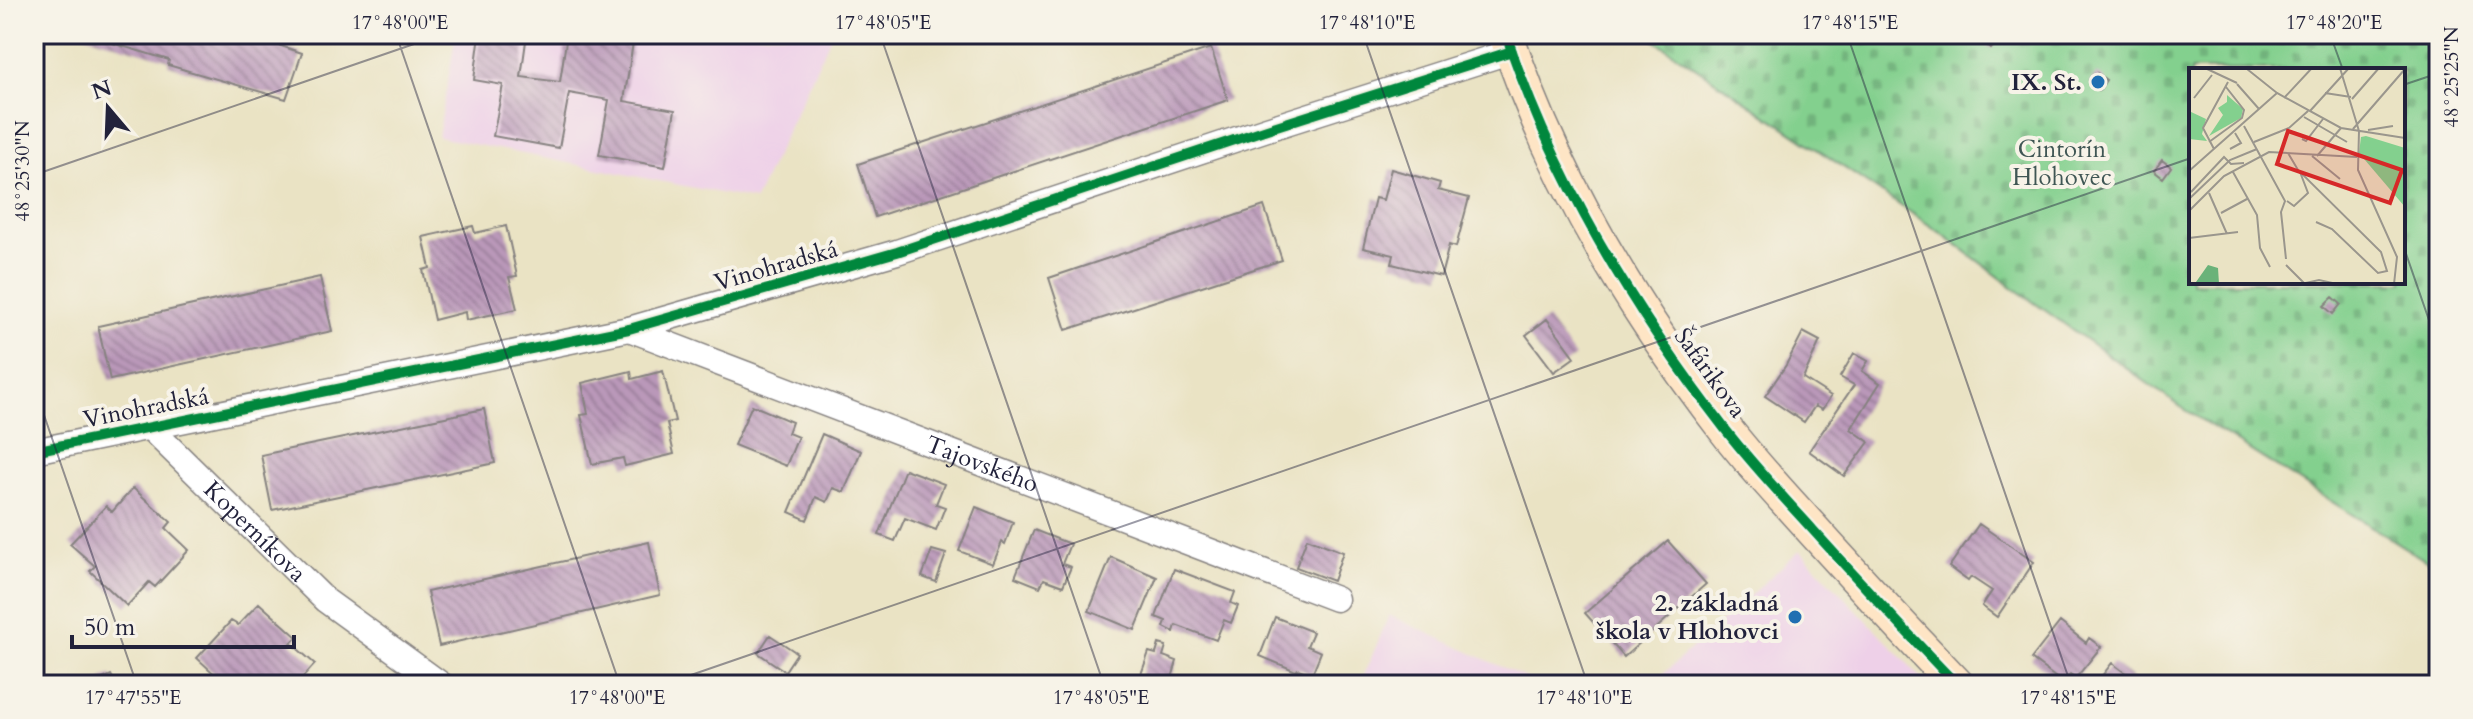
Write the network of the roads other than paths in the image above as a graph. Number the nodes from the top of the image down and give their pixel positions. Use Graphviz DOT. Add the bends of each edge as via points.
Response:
graph roads {
  1 [pos="1509,43"];
  2 [pos="629,329"];
  3 [pos="151,429"];
  4 [pos="34,451"];
  5 [pos="1336,599"];
  6 [pos="442,685"];
  7 [pos="1957,685"];
  1 -- 2 [label="street, Vinohradská" via="897,252"];
  1 -- 7 [label="main road, Šafárikova" via="1576,202 1683,372 1769,481"];
  2 -- 3 [label="street, Vinohradská"];
  2 -- 5 [label="street, Tajovského"];
  3 -- 4 [label="street, Vinohradská"];
  3 -- 6 [label="street, Koperníkova" via="325,600"];
}
